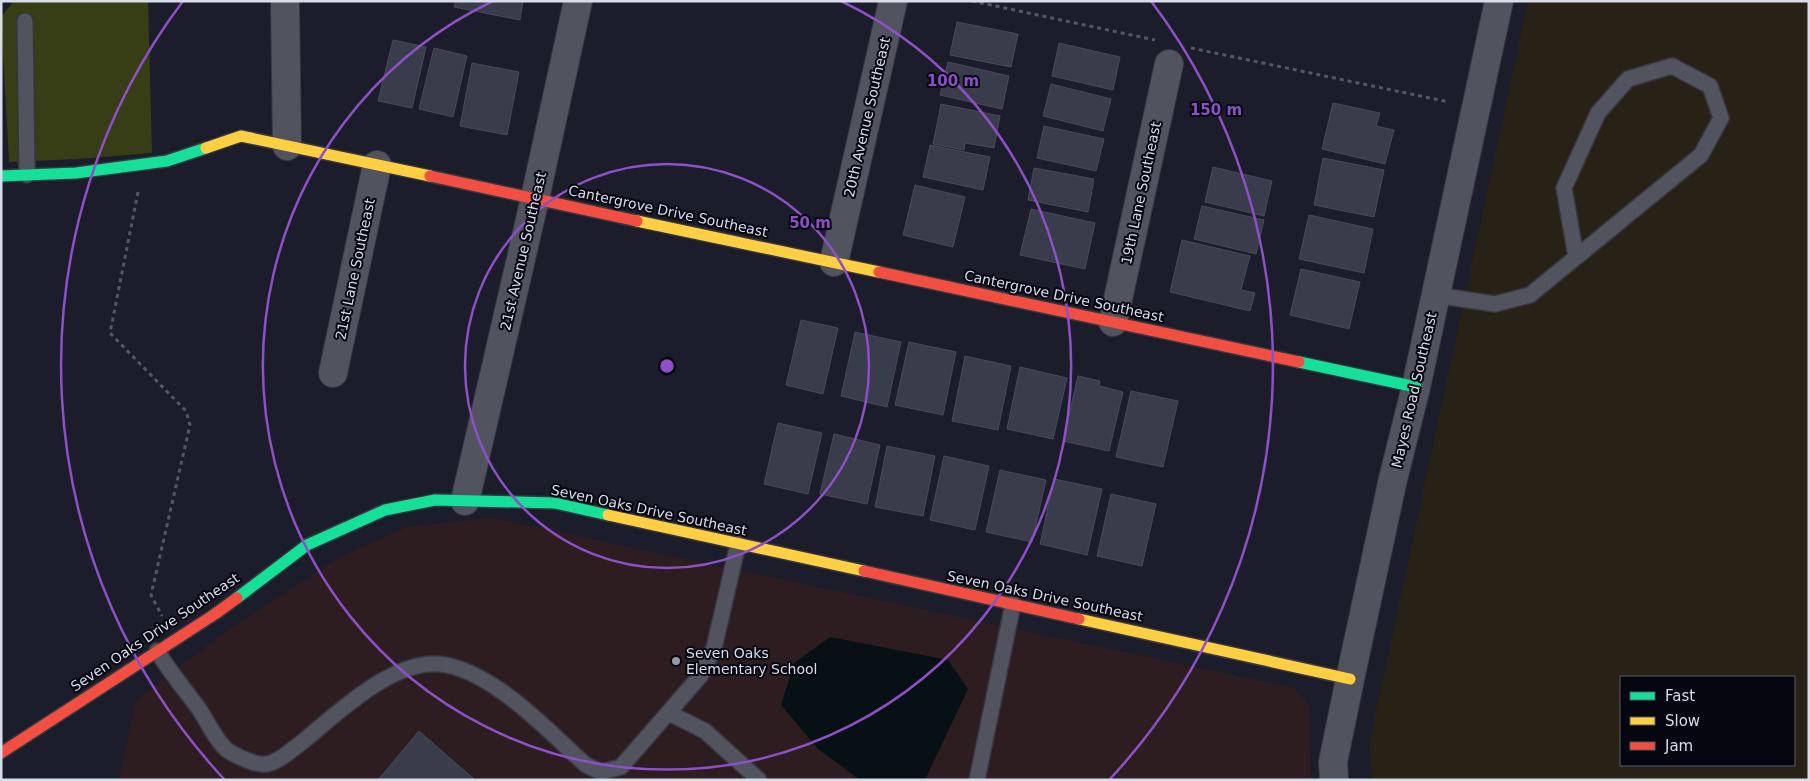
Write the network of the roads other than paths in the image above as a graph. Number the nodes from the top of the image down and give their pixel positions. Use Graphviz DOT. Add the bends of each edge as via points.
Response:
graph roads {
  1 [pos="285,1"];
  2 [pos="578,1"];
  3 [pos="893,1"];
  4 [pos="1499,1"];
  5 [pos="25,21"];
  6 [pos="1170,50"];
  7 [pos="287,146"];
  8 [pos="377,165"];
  9 [pos="27,175"];
  10 [pos="1,176"];
  11 [pos="535,198"];
  12 [pos="1576,257"];
  13 [pos="834,262"];
  14 [pos="1435,295"];
  15 [pos="1113,322"];
  16 [pos="332,373"];
  17 [pos="1416,387"];
  18 [pos="465,501"];
  19 [pos="738,544"];
  20 [pos="1013,604"];
  21 [pos="157,651"];
  22 [pos="1350,679"];
  23 [pos="669,713"];
  24 [pos="1,753"];
  25 [pos="759,780"];
  26 [pos="977,780"];
  27 [pos="1334,780"];
  1 -- 7 [label="street"];
  2 -- 11 [label="street, 21st Avenue Southeast"];
  3 -- 13 [label="street, 20th Avenue Southeast"];
  4 -- 14 [label="street, Mayes Road Southeast"];
  5 -- 9 [label="lane"];
  6 -- 15 [label="street, 19th Lane Southeast"];
  7 -- 8 [label="street, Cantergrove Drive Southeast"];
  7 -- 9 [label="street, Cantergrove Drive Southeast" via="241,136 167,161 76,173"];
  8 -- 11 [label="street, Cantergrove Drive Southeast"];
  8 -- 16 [label="street, 21st Lane Southeast"];
  9 -- 10 [label="street, Cantergrove Drive Southeast"];
  11 -- 13 [label="street, Cantergrove Drive Southeast"];
  11 -- 18 [label="street, 21st Avenue Southeast"];
  12 -- 12 [label="lane" via="1701,155 1721,118 1710,86 1672,66 1628,79 1598,113 1564,188"];
  12 -- 14 [label="lane" via="1530,295 1495,304"];
  13 -- 15 [label="street, Cantergrove Drive Southeast"];
  14 -- 17 [label="street, Mayes Road Southeast"];
  15 -- 17 [label="street, Cantergrove Drive Southeast"];
  17 -- 22 [label="street, Mayes Road Southeast"];
  18 -- 19 [label="street, Seven Oaks Drive Southeast" via="555,503"];
  18 -- 21 [label="street, Seven Oaks Drive Southeast" via="436,500 385,510 307,545 215,614"];
  19 -- 20 [label="street, Seven Oaks Drive Southeast"];
  19 -- 23 [label="lane" via="714,648 701,675"];
  20 -- 22 [label="street, Seven Oaks Drive Southeast"];
  20 -- 26 [label="lane"];
  21 -- 23 [label="lane" via="227,749 249,761 265,764 282,757 390,675 418,665 445,664 468,671 494,685 586,765 601,772 621,767"];
  21 -- 24 [label="street, Seven Oaks Drive Southeast"];
  22 -- 27 [label="street, Mayes Road Southeast" via="1333,762"];
  23 -- 25 [label="lane" via="705,731"];
}
